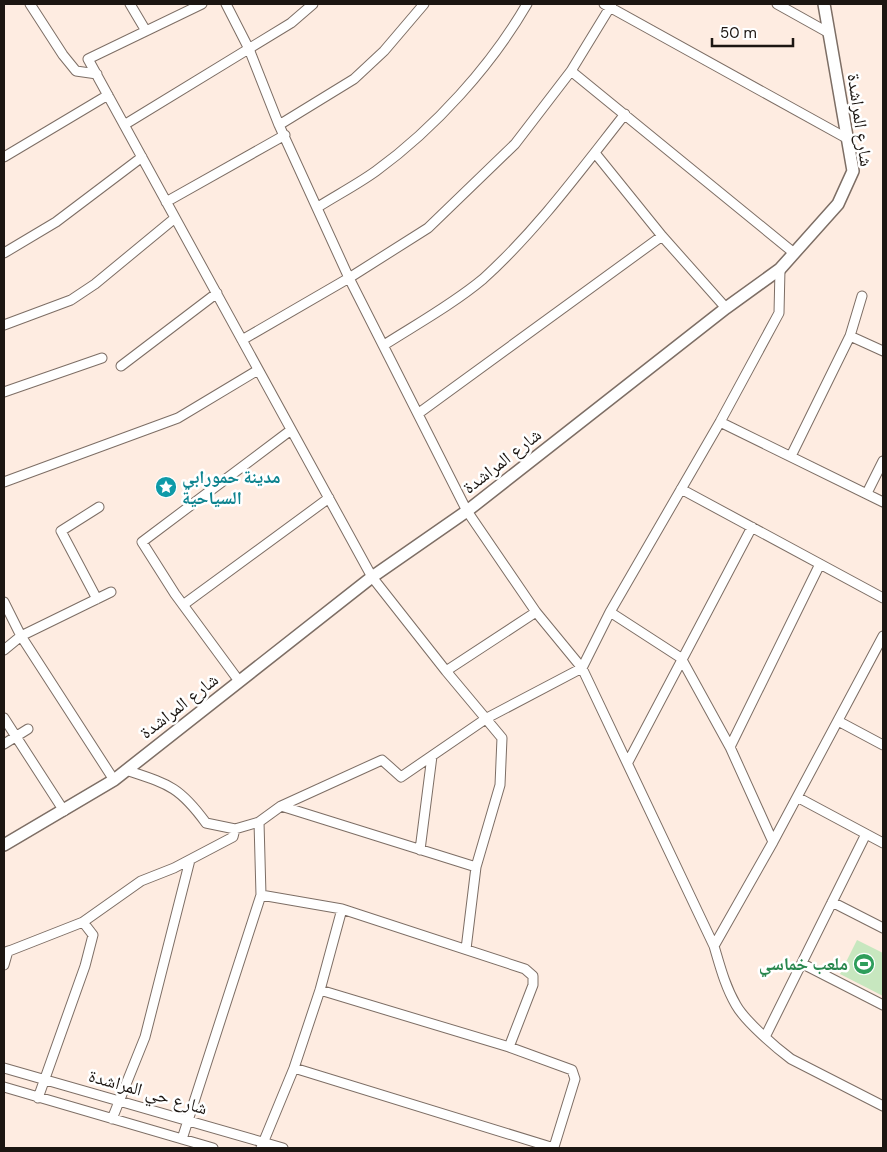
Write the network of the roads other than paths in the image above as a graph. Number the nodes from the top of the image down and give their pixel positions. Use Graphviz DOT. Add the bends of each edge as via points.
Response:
graph roads {
  1 [pos="30,4"];
  2 [pos="130,4"];
  3 [pos="201,4"];
  4 [pos="226,4"];
  5 [pos="313,4"];
  6 [pos="424,4"];
  7 [pos="527,4"];
  8 [pos="777,4"];
  9 [pos="824,4"];
  10 [pos="609,5"];
  11 [pos="146,31"];
  12 [pos="829,33"];
  13 [pos="249,49"];
  14 [pos="570,71"];
  15 [pos="96,74"];
  16 [pos="108,95"];
  17 [pos="625,114"];
  18 [pos="124,125"];
  19 [pos="279,125"];
  20 [pos="285,135"];
  21 [pos="848,138"];
  22 [pos="595,153"];
  23 [pos="4,157"];
  24 [pos="142,158"];
  25 [pos="166,202"];
  26 [pos="318,207"];
  27 [pos="175,218"];
  28 [pos="662,236"];
  29 [pos="4,253"];
  30 [pos="794,253"];
  31 [pos="780,269"];
  32 [pos="349,278"];
  33 [pos="216,293"];
  34 [pos="862,296"];
  35 [pos="726,308"];
  36 [pos="4,325"];
  37 [pos="850,336"];
  38 [pos="242,340"];
  39 [pos="384,345"];
  40 [pos="883,351"];
  41 [pos="102,358"];
  42 [pos="121,366"];
  43 [pos="258,370"];
  44 [pos="4,392"];
  45 [pos="419,413"];
  46 [pos="720,422"];
  47 [pos="291,430"];
  48 [pos="791,456"];
  49 [pos="883,461"];
  50 [pos="4,482"];
  51 [pos="681,490"];
  52 [pos="867,493"];
  53 [pos="329,498"];
  54 [pos="883,502"];
  55 [pos="99,507"];
  56 [pos="467,511"];
  57 [pos="752,527"];
  58 [pos="820,564"];
  59 [pos="372,577"];
  60 [pos="111,592"];
  61 [pos="883,598"];
  62 [pos="98,599"];
  63 [pos="4,602"];
  64 [pos="183,605"];
  65 [pos="536,612"];
  66 [pos="610,612"];
  67 [pos="21,636"];
  68 [pos="882,641"];
  69 [pos="4,650"];
  70 [pos="681,658"];
  71 [pos="582,668"];
  72 [pos="446,670"];
  73 [pos="239,681"];
  74 [pos="4,718"];
  75 [pos="487,718"];
  76 [pos="838,721"];
  77 [pos="28,729"];
  78 [pos="16,737"];
  79 [pos="4,744"];
  80 [pos="883,745"];
  81 [pos="730,747"];
  82 [pos="432,756"];
  83 [pos="628,762"];
  84 [pos="126,770"];
  85 [pos="114,780"];
  86 [pos="797,798"];
  87 [pos="281,806"];
  88 [pos="64,811"];
  89 [pos="259,822"];
  90 [pos="235,829"];
  91 [pos="866,834"];
  92 [pos="773,842"];
  93 [pos="883,843"];
  94 [pos="4,845"];
  95 [pos="420,850"];
  96 [pos="190,860"];
  97 [pos="476,867"];
  98 [pos="262,895"];
  99 [pos="832,902"];
  100 [pos="342,909"];
  101 [pos="83,922"];
  102 [pos="883,928"];
  103 [pos="714,946"];
  104 [pos="466,949"];
  105 [pos="6,952"];
  106 [pos="802,964"];
  107 [pos="4,965"];
  108 [pos="320,990"];
  109 [pos="883,1005"];
  110 [pos="765,1037"];
  111 [pos="509,1047"];
  112 [pos="4,1068"];
  113 [pos="294,1068"];
  114 [pos="45,1080"];
  115 [pos="4,1087"];
  116 [pos="38,1098"];
  117 [pos="119,1101"];
  118 [pos="883,1106"];
  119 [pos="112,1119"];
  120 [pos="188,1121"];
  121 [pos="182,1139"];
  122 [pos="262,1145"];
  123 [pos="213,1148"];
  124 [pos="283,1148"];
  125 [pos="554,1148"];
  1 -- 15 [label="street" via="76,71"];
  2 -- 11 [label="street"];
  3 -- 11 [label="street"];
  4 -- 13 [label="street"];
  5 -- 13 [label="street" via="291,23"];
  6 -- 19 [label="street" via="384,51 354,79"];
  7 -- 26 [label="street" via="501,46 443,112 376,171"];
  8 -- 12 [label="street"];
  9 -- 12 [label="street, شارع المراشدة"];
  10 -- 14 [label="street"];
  10 -- 21 [label="street"];
  11 -- 15 [label="street" via="88,59"];
  12 -- 21 [label="street, شارع المراشدة"];
  13 -- 18 [label="street"];
  13 -- 19 [label="street"];
  14 -- 17 [label="street"];
  14 -- 32 [label="street" via="515,144 467,192 428,228"];
  15 -- 16 [label="street"];
  16 -- 18 [label="street"];
  16 -- 23 [label="street"];
  17 -- 22 [label="street"];
  17 -- 30 [label="street"];
  18 -- 24 [label="street"];
  19 -- 20 [label="street"];
  20 -- 25 [label="street"];
  20 -- 26 [label="street"];
  21 -- 30 [label="street, شارع المراشدة" via="853,171 838,204"];
  22 -- 28 [label="street"];
  22 -- 39 [label="street" via="517,246 481,280"];
  24 -- 25 [label="street"];
  24 -- 29 [label="street" via="56,222"];
  25 -- 27 [label="street"];
  26 -- 32 [label="street"];
  27 -- 33 [label="street"];
  27 -- 36 [label="street" via="71,300"];
  28 -- 35 [label="street"];
  28 -- 45 [label="street"];
  30 -- 31 [label="street, شارع المراشدة"];
  31 -- 35 [label="street, شارع المراشدة"];
  31 -- 46 [label="street" via="778,313"];
  32 -- 38 [label="street"];
  32 -- 39 [label="street"];
  33 -- 38 [label="street"];
  33 -- 42 [label="street"];
  34 -- 37 [label="street"];
  35 -- 56 [label="street, شارع المراشدة"];
  37 -- 40 [label="street"];
  37 -- 48 [label="street"];
  38 -- 43 [label="street"];
  39 -- 45 [label="street"];
  41 -- 44 [label="street"];
  43 -- 47 [label="street"];
  43 -- 50 [label="street" via="178,418"];
  45 -- 56 [label="street"];
  46 -- 48 [label="street"];
  46 -- 51 [label="street"];
  47 -- 53 [label="street"];
  47 -- 64 [label="street" via="142,542"];
  48 -- 52 [label="street"];
  49 -- 52 [label="street"];
  51 -- 57 [label="street"];
  51 -- 66 [label="street"];
  52 -- 54 [label="street"];
  53 -- 59 [label="street"];
  53 -- 64 [label="street"];
  55 -- 62 [label="street" via="61,531"];
  56 -- 59 [label="street, شارع المراشدة"];
  56 -- 65 [label="street"];
  57 -- 58 [label="street"];
  57 -- 70 [label="street"];
  58 -- 61 [label="street"];
  58 -- 81 [label="street"];
  59 -- 72 [label="street"];
  59 -- 73 [label="street, شارع المراشدة"];
  60 -- 62 [label="street"];
  62 -- 67 [label="street"];
  63 -- 67 [label="street"];
  64 -- 73 [label="street"];
  65 -- 71 [label="street"];
  65 -- 72 [label="street"];
  66 -- 70 [label="street"];
  66 -- 71 [label="street"];
  67 -- 69 [label="street"];
  67 -- 85 [label="street"];
  68 -- 76 [label="street"];
  70 -- 81 [label="street"];
  70 -- 83 [label="street"];
  71 -- 75 [label="street"];
  71 -- 83 [label="street"];
  72 -- 75 [label="street"];
  73 -- 84 [label="street, شارع المراشدة"];
  74 -- 78 [label="street"];
  75 -- 82 [label="street"];
  75 -- 97 [label="street" via="502,738 500,785"];
  76 -- 80 [label="street"];
  76 -- 86 [label="street"];
  77 -- 78 [label="street"];
  78 -- 79 [label="street"];
  78 -- 88 [label="street"];
  81 -- 92 [label="street"];
  82 -- 87 [label="street" via="401,776 382,760"];
  82 -- 95 [label="street"];
  83 -- 103 [label="street"];
  84 -- 85 [label="street, شارع المراشدة"];
  84 -- 90 [label="street" via="174,787 190,801 206,823"];
  85 -- 88 [label="street, شارع المراشدة"];
  86 -- 91 [label="street"];
  86 -- 92 [label="street"];
  87 -- 89 [label="street"];
  87 -- 95 [label="street"];
  88 -- 94 [label="street, شارع المراشدة"];
  89 -- 90 [label="street"];
  89 -- 98 [label="street"];
  90 -- 96 [label="street" via="233,838"];
  91 -- 93 [label="street"];
  91 -- 99 [label="street"];
  92 -- 103 [label="street"];
  95 -- 97 [label="street"];
  96 -- 101 [label="street" via="141,881"];
  96 -- 117 [label="street" via="144,1037"];
  97 -- 104 [label="street"];
  98 -- 100 [label="street"];
  98 -- 120 [label="street"];
  99 -- 102 [label="street"];
  99 -- 106 [label="street"];
  100 -- 104 [label="street"];
  100 -- 108 [label="street"];
  101 -- 105 [label="street"];
  101 -- 114 [label="street" via="93,935"];
  103 -- 110 [label="street" via="737,1007"];
  104 -- 111 [label="street" via="525,969 533,976 533,985"];
  105 -- 107 [label="street"];
  106 -- 109 [label="street"];
  106 -- 110 [label="street"];
  108 -- 111 [label="street"];
  108 -- 113 [label="street"];
  110 -- 118 [label="street" via="791,1059"];
  111 -- 125 [label="street" via="566,1066 575,1075"];
  112 -- 114 [label="street, شارع حي المراشدة"];
  113 -- 122 [label="street"];
  113 -- 125 [label="street"];
  114 -- 116 [label="street"];
  114 -- 117 [label="street, شارع حي المراشدة"];
  115 -- 116 [label="street, شارع حي المراشدة"];
  116 -- 119 [label="street, شارع حي المراشدة"];
  117 -- 119 [label="street"];
  117 -- 120 [label="street, شارع حي المراشدة"];
  119 -- 121 [label="street, شارع حي المراشدة"];
  120 -- 121 [label="street"];
  120 -- 122 [label="street, شارع حي المراشدة"];
  121 -- 123 [label="street, شارع حي المراشدة"];
  122 -- 124 [label="street, شارع حي المراشدة"];
}
